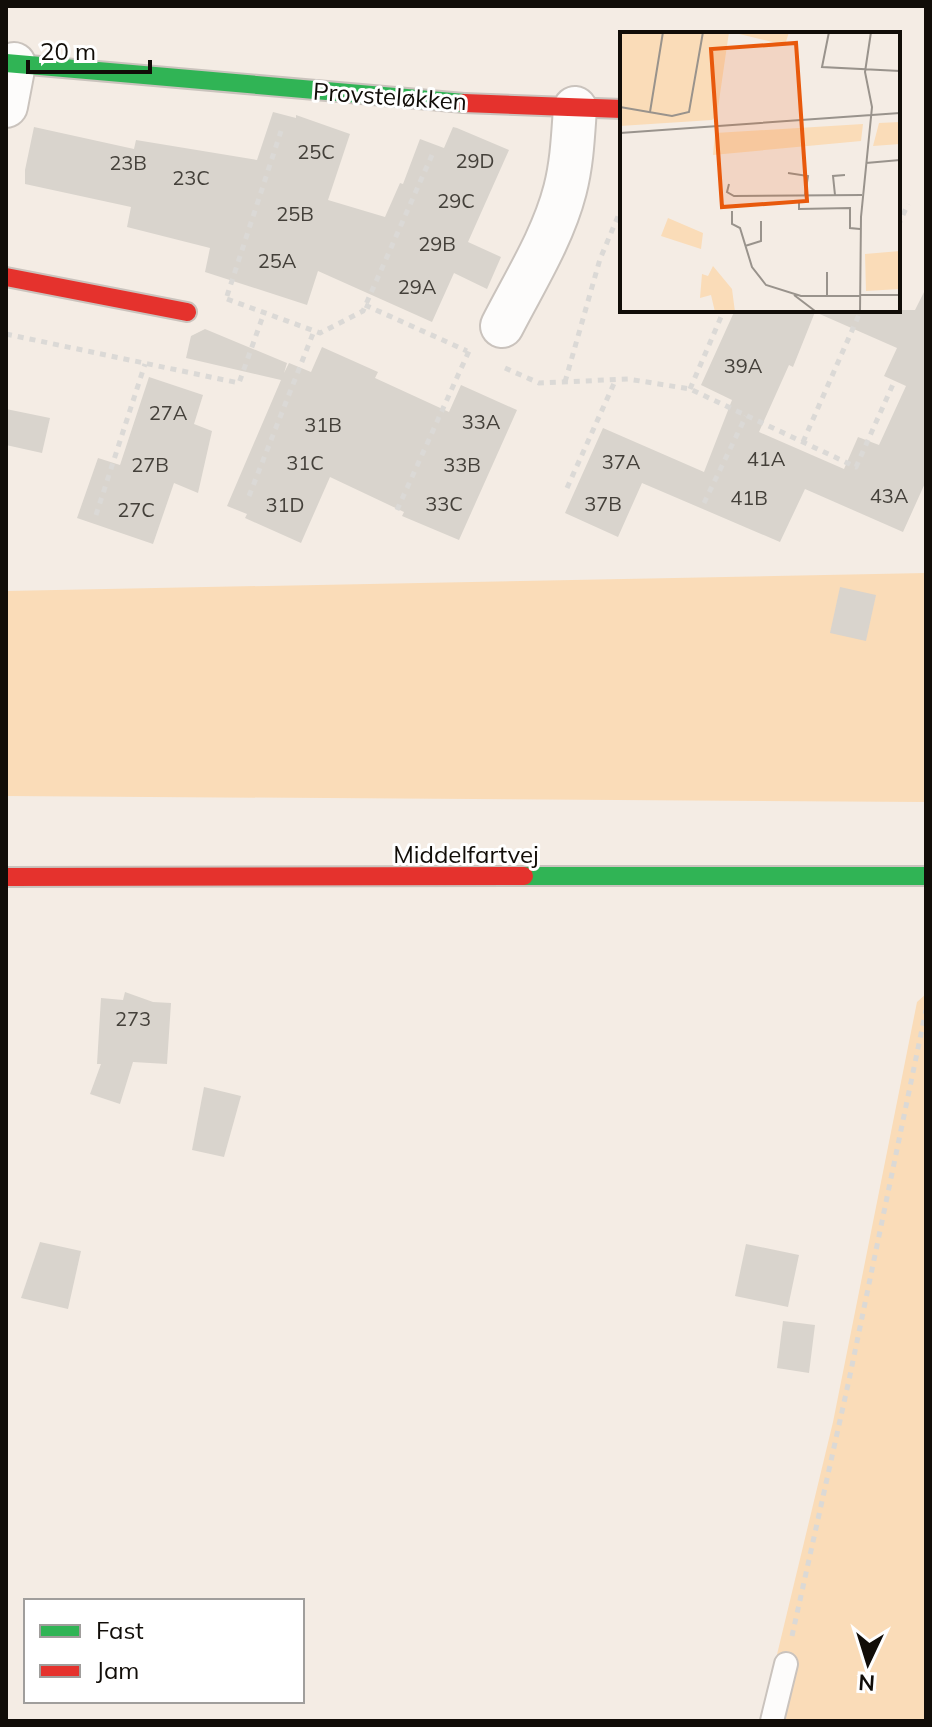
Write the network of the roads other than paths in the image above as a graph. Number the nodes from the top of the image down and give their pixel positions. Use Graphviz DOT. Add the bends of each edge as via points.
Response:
graph roads {
  1 [pos="10,64"];
  2 [pos="6,106"];
  3 [pos="575,108"];
  4 [pos="620,109"];
  5 [pos="6,277"];
  6 [pos="187,312"];
  7 [pos="494,350"];
  8 [pos="926,876"];
  9 [pos="6,877"];
  10 [pos="786,1664"];
  11 [pos="772,1721"];
  1 -- 2 [label="street, Provsteløkken"];
  1 -- 3 [label="main road, Provsteløkken"];
  3 -- 4 [label="main road, Provsteløkken"];
  3 -- 7 [label="street" via="564,193"];
  5 -- 6 [label="main road"];
  8 -- 9 [label="main road, Middelfartvej"];
  10 -- 11 [label="lane"];
}
